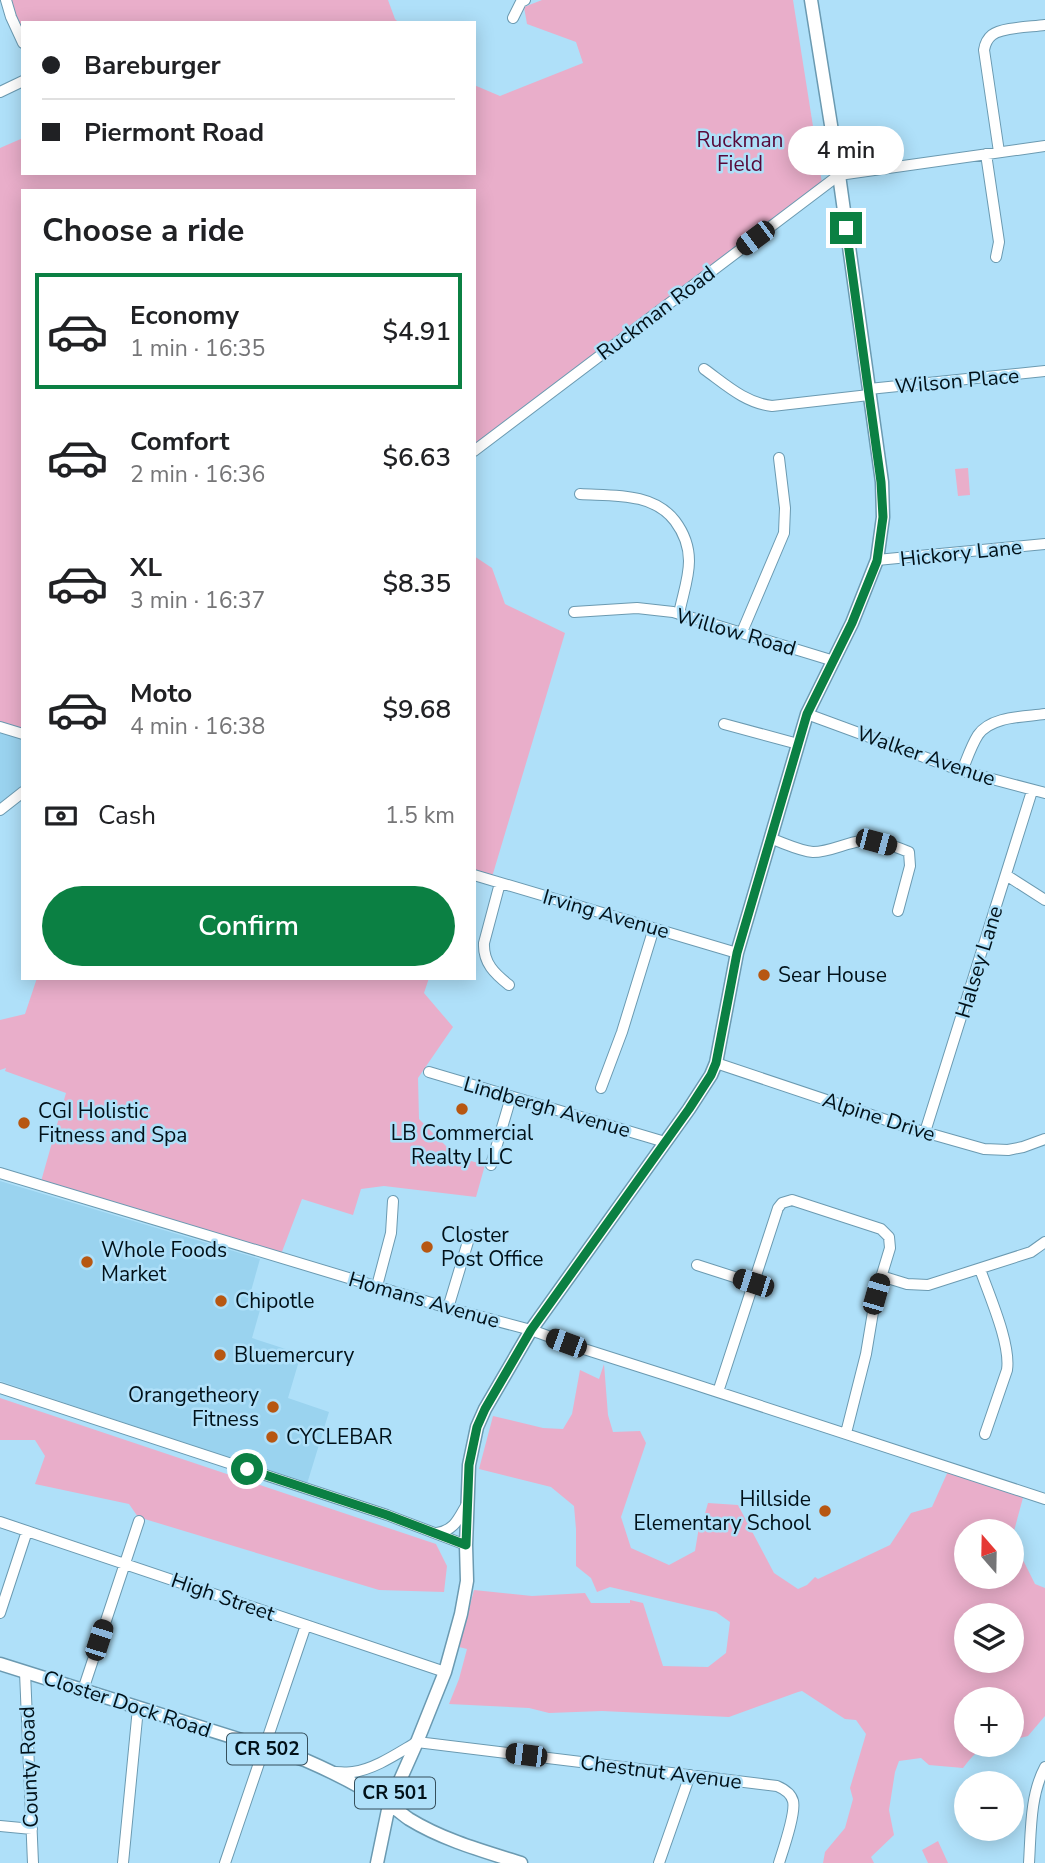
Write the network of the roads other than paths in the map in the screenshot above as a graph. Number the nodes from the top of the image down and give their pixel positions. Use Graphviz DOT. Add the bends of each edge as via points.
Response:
graph roads {
  1 [pos="6,0"];
  2 [pos="525,0"];
  3 [pos="811,0"];
  4 [pos="513,18"];
  5 [pos="1045,25"];
  6 [pos="21,39"];
  7 [pos="21,83"];
  8 [pos="0,92"];
  9 [pos="1045,147"];
  10 [pos="999,152"];
  11 [pos="985,154"];
  12 [pos="839,175"];
  13 [pos="996,257"];
  14 [pos="704,369"];
  15 [pos="1045,371"];
  16 [pos="869,392"];
  17 [pos="476,449"];
  18 [pos="779,458"];
  19 [pos="580,494"];
  20 [pos="1045,544"];
  21 [pos="877,561"];
  22 [pos="574,612"];
  23 [pos="679,614"];
  24 [pos="742,632"];
  25 [pos="834,661"];
  26 [pos="807,714"];
  27 [pos="1045,714"];
  28 [pos="724,724"];
  29 [pos="0,727"];
  30 [pos="21,733"];
  31 [pos="798,744"];
  32 [pos="962,771"];
  33 [pos="1032,791"];
  34 [pos="1045,793"];
  35 [pos="21,794"];
  36 [pos="0,810"];
  37 [pos="772,839"];
  38 [pos="1006,875"];
  39 [pos="476,876"];
  40 [pos="500,883"];
  41 [pos="1045,900"];
  42 [pos="898,911"];
  43 [pos="654,928"];
  44 [pos="737,953"];
  45 [pos="509,985"];
  46 [pos="716,1063"];
  47 [pos="429,1073"];
  48 [pos="601,1088"];
  49 [pos="511,1097"];
  50 [pos="925,1132"];
  51 [pos="1045,1139"];
  52 [pos="665,1142"];
  53 [pos="491,1165"];
  54 [pos="0,1172"];
  55 [pos="393,1201"];
  56 [pos="470,1235"];
  57 [pos="1045,1241"];
  58 [pos="697,1265"];
  59 [pos="980,1269"];
  60 [pos="881,1276"];
  61 [pos="753,1283"];
  62 [pos="377,1286"];
  63 [pos="448,1308"];
  64 [pos="531,1330"];
  65 [pos="0,1388"];
  66 [pos="718,1392"];
  67 [pos="846,1433"];
  68 [pos="985,1434"];
  69 [pos="1045,1499"];
  70 [pos="467,1504"];
  71 [pos="139,1521"];
  72 [pos="0,1522"];
  73 [pos="27,1531"];
  74 [pos="435,1533"];
  75 [pos="466,1545"];
  76 [pos="124,1564"];
  77 [pos="0,1613"];
  78 [pos="306,1625"];
  79 [pos="0,1664"];
  80 [pos="25,1672"];
  81 [pos="445,1672"];
  82 [pos="83,1690"];
  83 [pos="138,1708"];
  84 [pos="417,1742"];
  85 [pos="263,1748"];
  86 [pos="1045,1767"];
  87 [pos="335,1772"];
  88 [pos="690,1775"];
  89 [pos="389,1805"];
  90 [pos="0,1826"];
  91 [pos="32,1829"];
  92 [pos="33,1863"];
  93 [pos="123,1863"];
  94 [pos="225,1863"];
  95 [pos="377,1863"];
  96 [pos="521,1863"];
  97 [pos="659,1863"];
  98 [pos="779,1863"];
  99 [pos="1029,1863"];
  1 -- 6 [label="street"];
  2 -- 4 [label="street"];
  3 -- 12 [label="main road, CR 501"];
  5 -- 10 [label="street" via="998,32 985,44"];
  7 -- 8 [label="street"];
  9 -- 10 [label="street, Ruckman Road"];
  10 -- 11 [label="street, Ruckman Road"];
  11 -- 12 [label="street, Ruckman Road"];
  11 -- 13 [label="street" via="999,242"];
  12 -- 16 [label="main road, CR 501"];
  12 -- 17 [label="street, Ruckman Road"];
  14 -- 16 [label="street, Wilson Place" via="761,405"];
  15 -- 16 [label="street, Wilson Place"];
  16 -- 21 [label="main road, CR 501" via="883,496"];
  18 -- 24 [label="street" via="784,533"];
  19 -- 23 [label="street" via="643,499 672,517 685,538 689,560"];
  20 -- 21 [label="street, Hickory Lane"];
  21 -- 25 [label="main road, CR 501"];
  22 -- 23 [label="street, Willow Road" via="637,608"];
  23 -- 24 [label="street, Willow Road"];
  24 -- 25 [label="street, Willow Road"];
  25 -- 26 [label="main road, CR 501"];
  26 -- 31 [label="main road, CR 501"];
  26 -- 32 [label="street, Walker Avenue"];
  27 -- 32 [label="street" via="987,727 976,738"];
  28 -- 31 [label="street"];
  29 -- 30 [label="street"];
  31 -- 37 [label="main road, CR 501"];
  32 -- 33 [label="street, Walker Avenue"];
  33 -- 34 [label="street, Walker Avenue"];
  33 -- 38 [label="street, Halsey Lane"];
  35 -- 36 [label="street"];
  37 -- 42 [label="street" via="810,852 868,841 909,852 910,866"];
  37 -- 44 [label="main road, CR 501"];
  38 -- 41 [label="street"];
  38 -- 50 [label="street, Halsey Lane"];
  39 -- 40 [label="street, Irving Avenue"];
  40 -- 43 [label="street, Irving Avenue"];
  40 -- 45 [label="street" via="483,953 495,974"];
  43 -- 44 [label="street, Irving Avenue"];
  43 -- 48 [label="street"];
  44 -- 46 [label="main road, CR 501"];
  46 -- 50 [label="street, Alpine Drive"];
  46 -- 52 [label="main road, CR 501"];
  47 -- 49 [label="street, Lindbergh Avenue"];
  49 -- 52 [label="street, Lindbergh Avenue"];
  49 -- 53 [label="street"];
  50 -- 51 [label="street, Alpine Drive" via="996,1150"];
  52 -- 64 [label="main road, CR 501"];
  54 -- 62 [label="street, Homans Avenue"];
  55 -- 62 [label="street" via="391,1233"];
  56 -- 63 [label="street"];
  57 -- 59 [label="street" via="1031,1252"];
  58 -- 61 [label="street"];
  59 -- 60 [label="street" via="928,1285"];
  59 -- 68 [label="street" via="1009,1360"];
  60 -- 61 [label="street" via="890,1248 886,1232 792,1200 778,1208"];
  60 -- 67 [label="street"];
  61 -- 66 [label="street"];
  62 -- 63 [label="street, Homans Avenue"];
  63 -- 64 [label="street, Homans Avenue"];
  64 -- 66 [label="street, Homans Avenue"];
  64 -- 70 [label="main road, CR 501" via="477,1427"];
  65 -- 74 [label="street"];
  66 -- 67 [label="street, Homans Avenue"];
  67 -- 69 [label="street, Homans Avenue"];
  70 -- 74 [label="street" via="457,1522 447,1531"];
  70 -- 75 [label="main road, CR 501"];
  71 -- 76 [label="street"];
  72 -- 73 [label="street, High Street"];
  73 -- 76 [label="street, High Street"];
  73 -- 77 [label="street"];
  74 -- 75 [label="street"];
  75 -- 81 [label="main road, CR 501" via="467,1581"];
  76 -- 78 [label="street, High Street"];
  76 -- 82 [label="street"];
  78 -- 81 [label="street, High Street"];
  78 -- 85 [label="street"];
  79 -- 80 [label="main road, Closter Dock Road / CR 502"];
  80 -- 82 [label="main road, Closter Dock Road / CR 502"];
  80 -- 91 [label="street, County Road"];
  81 -- 84 [label="main road, CR 501"];
  82 -- 83 [label="main road, Closter Dock Road / CR 502"];
  83 -- 85 [label="main road, Closter Dock Road / CR 502"];
  83 -- 93 [label="street"];
  84 -- 87 [label="street" via="360,1770"];
  84 -- 88 [label="street, Chestnut Avenue"];
  84 -- 89 [label="main road, CR 501"];
  85 -- 87 [label="main road, Closter Dock Road / CR 502"];
  85 -- 94 [label="street"];
  86 -- 99 [label="street" via="1033,1811"];
  87 -- 89 [label="main road, Closter Dock Road / CR 502"];
  88 -- 97 [label="street"];
  88 -- 98 [label="street, Chestnut Avenue" via="787,1791 793,1808"];
  89 -- 95 [label="main road, CR 501"];
  89 -- 96 [label="main road, Closter Dock Road / CR 502" via="439,1834"];
  90 -- 91 [label="street"];
  91 -- 92 [label="street, County Road"];
}
